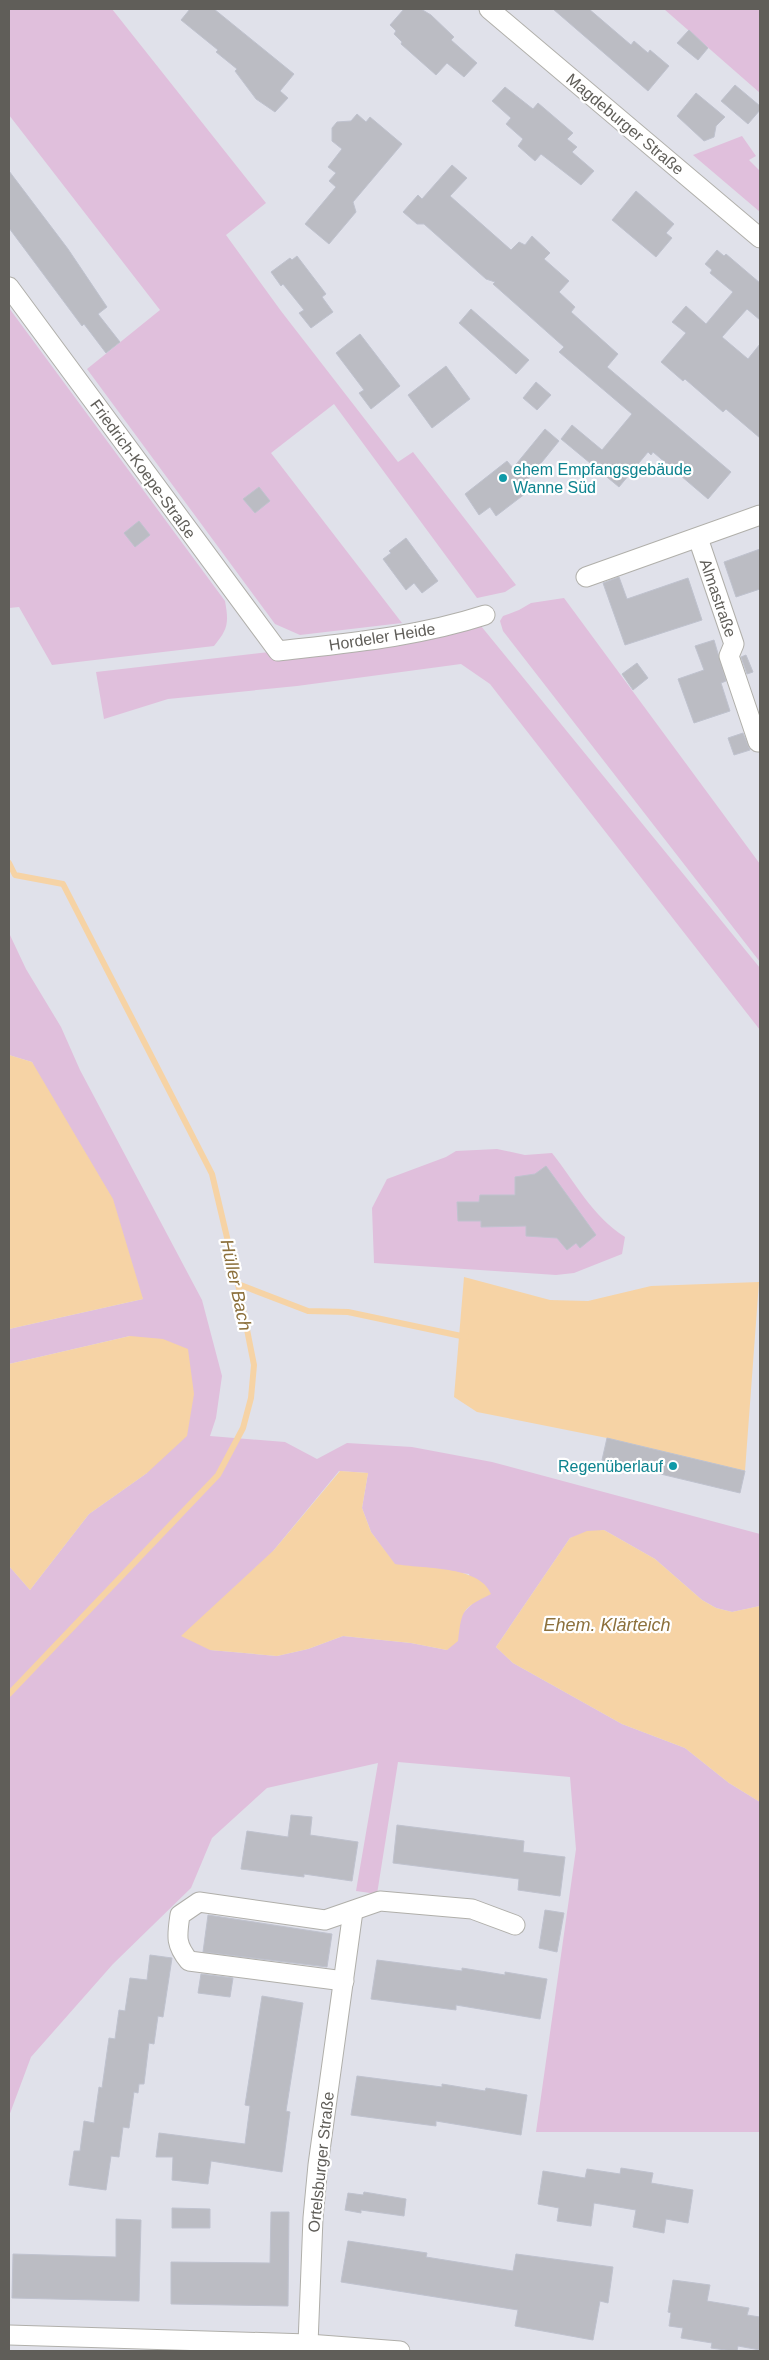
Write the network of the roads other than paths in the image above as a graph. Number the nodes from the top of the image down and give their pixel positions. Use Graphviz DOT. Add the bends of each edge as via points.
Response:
graph roads {
  1 [pos="489,9"];
  2 [pos="760,238"];
  3 [pos="9,287"];
  4 [pos="760,515"];
  5 [pos="698,538"];
  6 [pos="586,577"];
  7 [pos="485,615"];
  8 [pos="278,651"];
  9 [pos="758,742"];
  10 [pos="353,1911"];
  11 [pos="515,1925"];
  12 [pos="344,1981"];
  13 [pos="9,2335"];
  14 [pos="107,2344"];
  15 [pos="308,2344"];
  16 [pos="400,2351"];
  1 -- 2 [label="street, Magdeburger Straße"];
  3 -- 8 [label="street, Friedrich-Koepe-Straße"];
  4 -- 5 [label="street, Almastraße"];
  5 -- 6 [label="street, Almastraße"];
  5 -- 9 [label="street, Almastraße" via="734,644 728,656"];
  7 -- 8 [label="street, Hordeler Heide" via="399,637"];
  10 -- 11 [label="street" via="380,1901 472,1909"];
  10 -- 12 [label="street, Ortelsburger Straße"];
  10 -- 12 [label="street" via="326,1920 199,1902 180,1915 177,1940 189,1961"];
  12 -- 15 [label="street, Ortelsburger Straße" via="318,2165"];
  13 -- 14 [label="street"];
  14 -- 15 [label="street"];
  15 -- 16 [label="street"];
}
